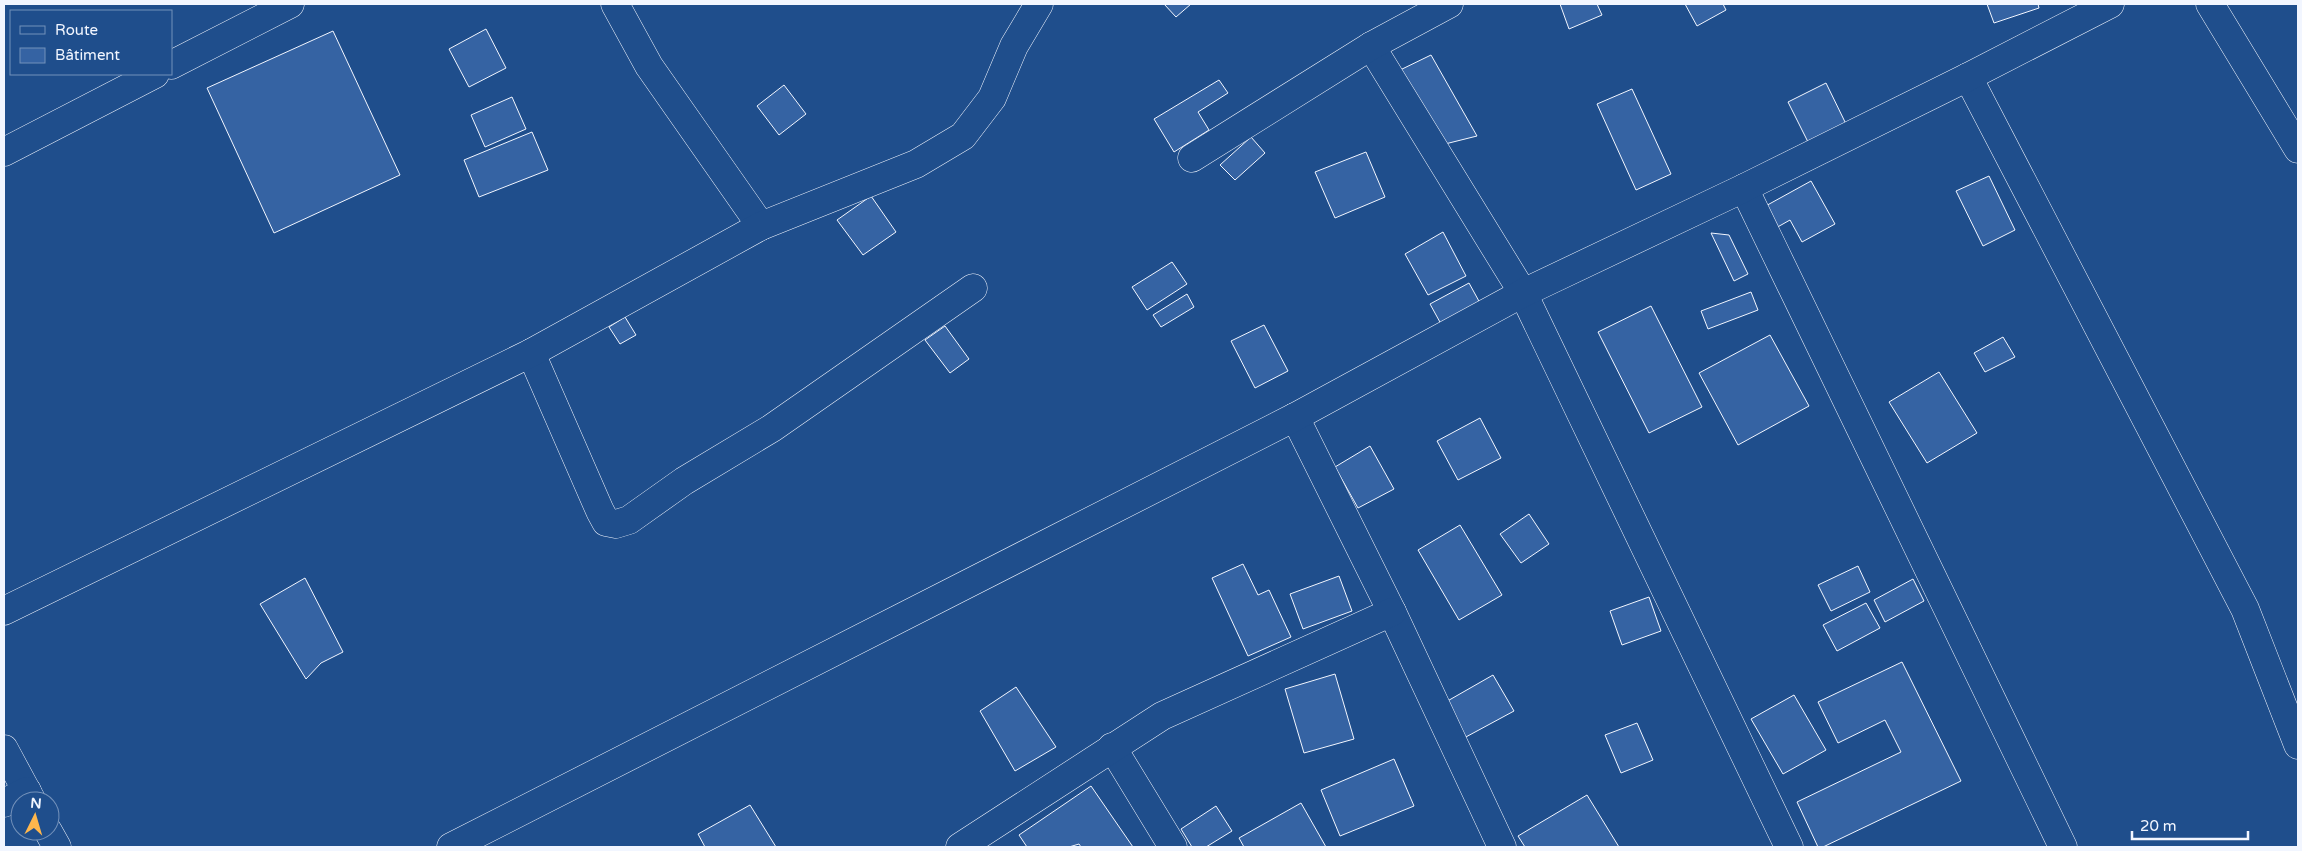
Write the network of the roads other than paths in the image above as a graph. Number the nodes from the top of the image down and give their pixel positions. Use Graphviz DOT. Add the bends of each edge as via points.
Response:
graph roads {
  1 [pos="290,4"];
  2 [pos="615,4"];
  3 [pos="1449,4"];
  4 [pos="2110,4"];
  5 [pos="2210,4"];
  6 [pos="1026,11"];
  7 [pos="1371,46"];
  8 [pos="172,64"];
  9 [pos="153,75"];
  10 [pos="1968,77"];
  11 [pos="2298,149"];
  12 [pos="4,152"];
  13 [pos="1192,158"];
  14 [pos="1744,188"];
  15 [pos="761,226"];
  16 [pos="973,288"];
  17 [pos="1523,293"];
  18 [pos="531,353"];
  19 [pos="1295,417"];
  20 [pos="4,611"];
  21 [pos="1392,612"];
  22 [pos="2298,745"];
  23 [pos="1112,747"];
  24 [pos="4,749"];
  25 [pos="19,791"];
  26 [pos="451,847"];
  27 [pos="960,847"];
  28 [pos="1173,847"];
  29 [pos="1502,847"];
  30 [pos="1789,847"];
  31 [pos="2063,847"];
  1 -- 8 [label="street"];
  2 -- 15 [label="street" via="649,66"];
  3 -- 7 [label="street"];
  4 -- 10 [label="street"];
  5 -- 11 [label="street"];
  6 -- 15 [label="street" via="992,98 963,136 916,164"];
  7 -- 13 [label="street"];
  7 -- 17 [label="street"];
  9 -- 12 [label="street"];
  10 -- 14 [label="street"];
  10 -- 22 [label="street" via="2245,609"];
  14 -- 17 [label="street"];
  14 -- 31 [label="street"];
  15 -- 18 [label="street"];
  16 -- 18 [label="street" via="772,428 684,481 630,520 616,524 606,522 600,511"];
  17 -- 19 [label="street"];
  17 -- 30 [label="street"];
  18 -- 20 [label="street"];
  19 -- 21 [label="street"];
  19 -- 26 [label="street"];
  21 -- 23 [label="street" via="1162,716"];
  21 -- 29 [label="street"];
  23 -- 27 [label="street"];
  23 -- 28 [label="street"];
  24 -- 25 [label="street"];
}
